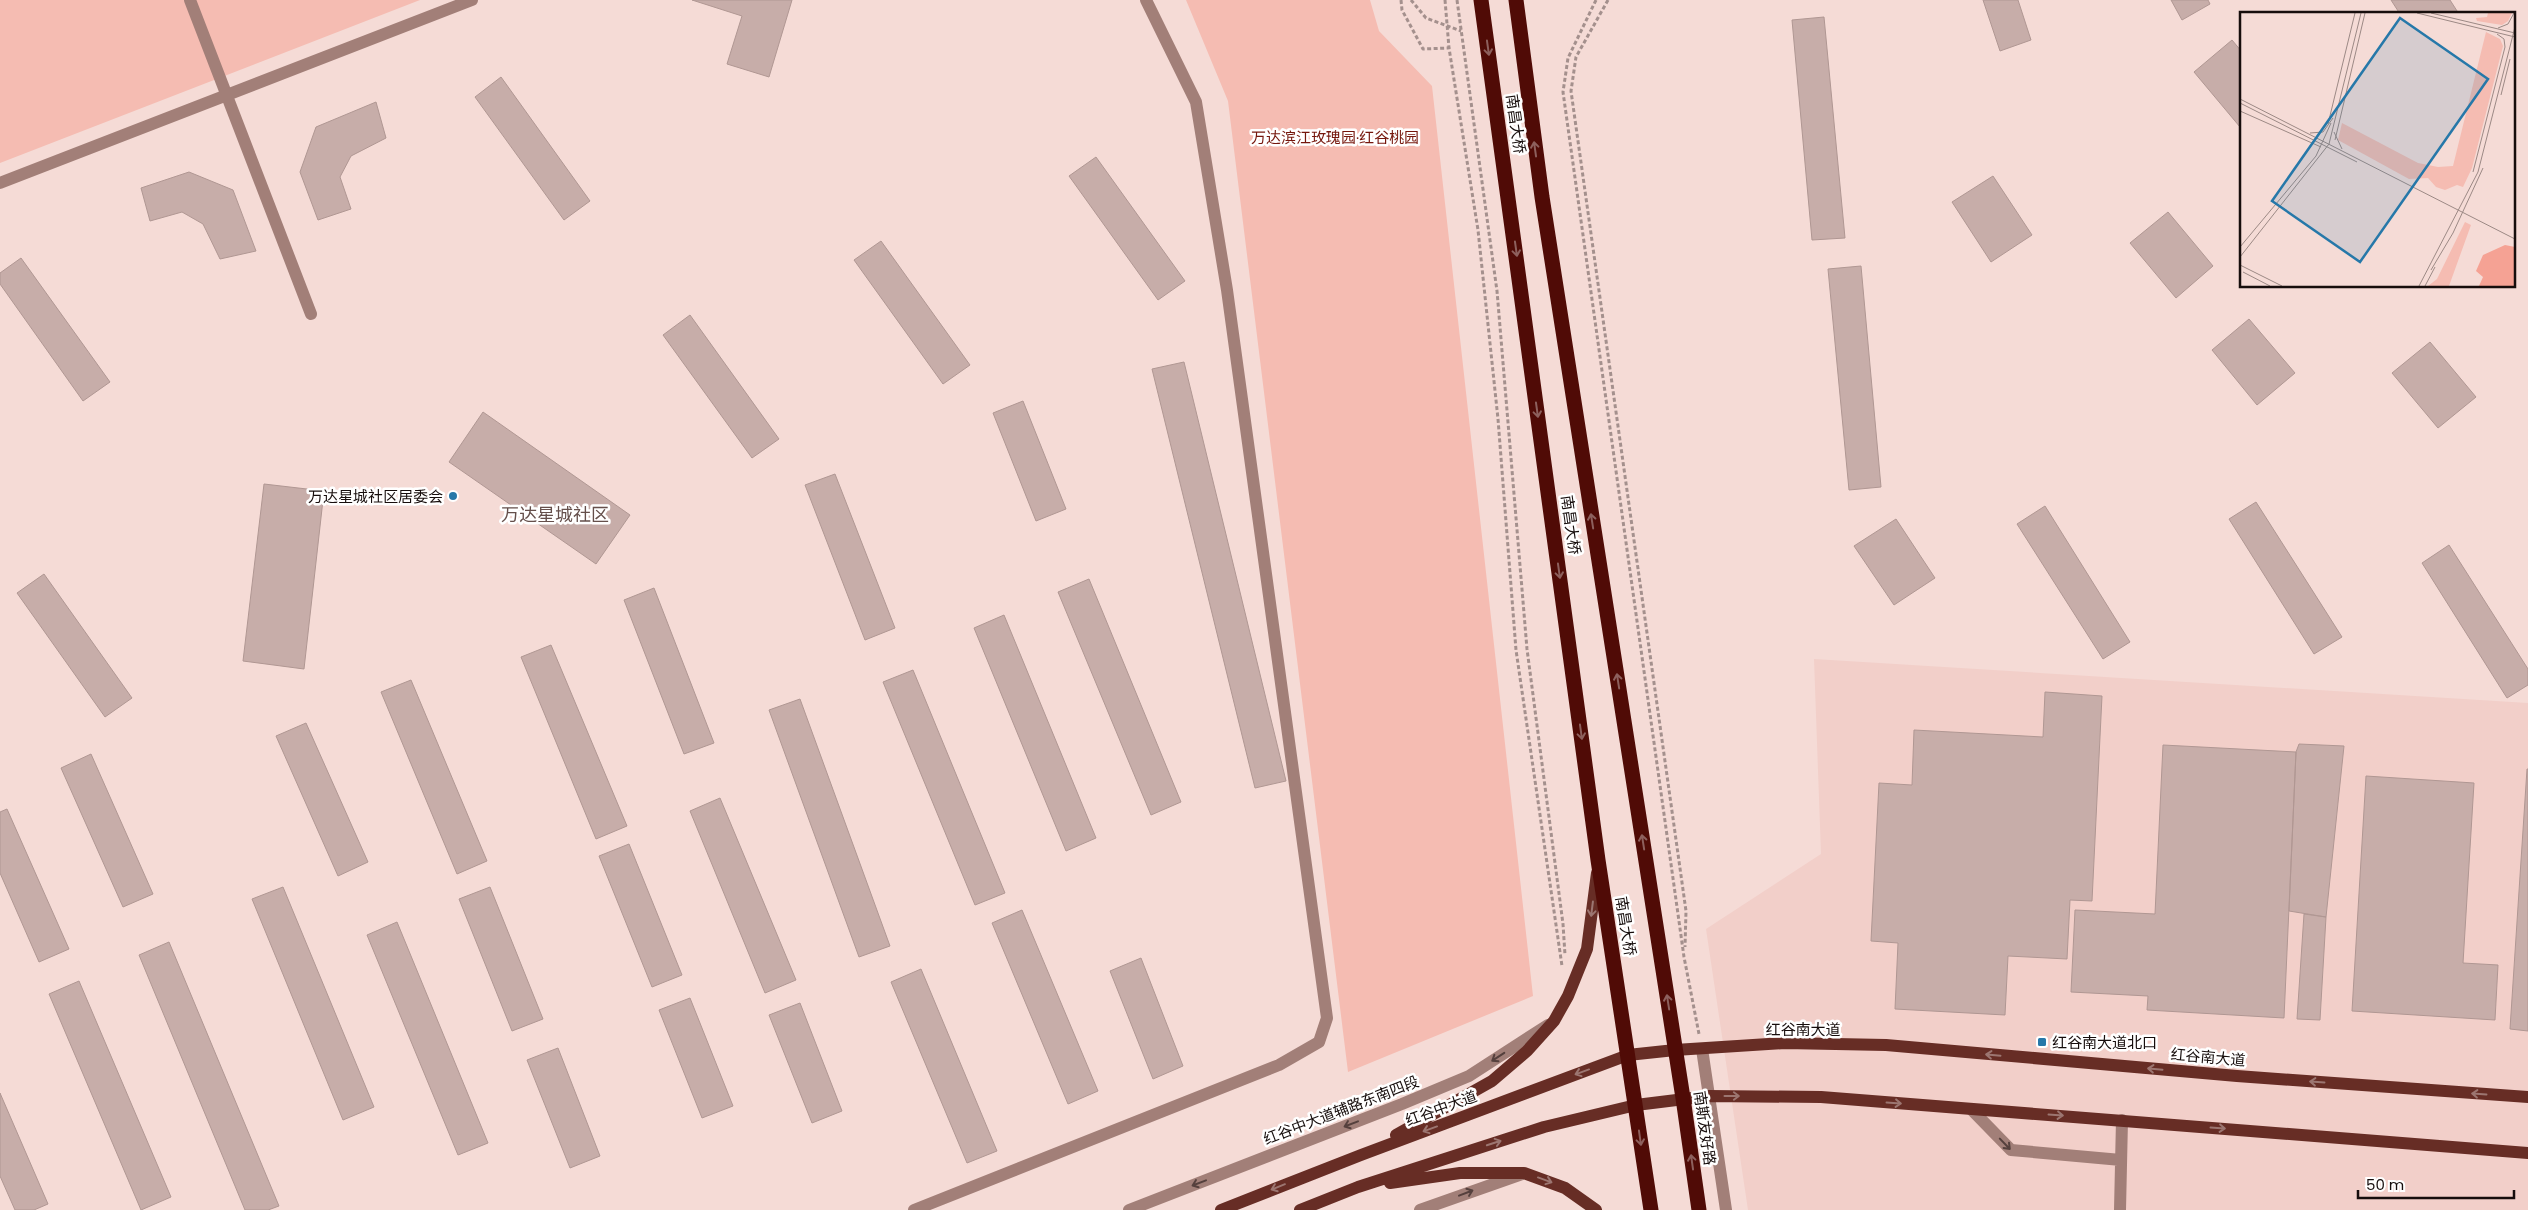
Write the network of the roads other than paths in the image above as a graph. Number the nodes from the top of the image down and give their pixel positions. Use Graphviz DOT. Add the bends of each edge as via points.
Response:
graph roads {
  1 [pos="190,0"];
  2 [pos="472,0"];
  3 [pos="1146,0"];
  4 [pos="1481,0"];
  5 [pos="1516,0"];
  6 [pos="226,95"];
  7 [pos="0,183"];
  8 [pos="311,314"];
  9 [pos="1598,860"];
  10 [pos="1554,1021"];
  11 [pos="1702,1049"];
  12 [pos="1675,1050"];
  13 [pos="1628,1055"];
  14 [pos="1709,1096"];
  15 [pos="2528,1097"];
  16 [pos="1683,1098"];
  17 [pos="1636,1105"];
  18 [pos="1971,1109"];
  19 [pos="2122,1120"];
  20 [pos="2528,1153"];
  21 [pos="1361,1155"];
  22 [pos="2121,1160"];
  23 [pos="1524,1173"];
  24 [pos="1358,1187"];
  25 [pos="914,1210"];
  26 [pos="1129,1210"];
  27 [pos="1221,1210"];
  28 [pos="1300,1210"];
  29 [pos="1420,1210"];
  30 [pos="1596,1210"];
  31 [pos="1651,1210"];
  32 [pos="1699,1210"];
  33 [pos="1726,1210"];
  34 [pos="2120,1210"];
  1 -- 6 [label="street"];
  2 -- 6 [label="street"];
  3 -- 25 [label="street" via="1196,102 1227,290 1327,1018 1320,1042 1279,1065"];
  4 -- 9 [label="highway, 南昌大桥, one-way"];
  12 -- 5 [label="highway, 南昌大桥, one-way" via="1542,197"];
  6 -- 7 [label="street"];
  6 -- 8 [label="street"];
  9 -- 10 [label="main road, one-way" via="1587,949"];
  9 -- 13 [label="highway, 南昌大桥"];
  10 -- 21 [label="main road" via="1492,1081"];
  10 -- 26 [label="street, 红谷中大道辅路东南四段, one-way" via="1469,1076"];
  11 -- 12 [label="main road, 红谷南大道"];
  11 -- 14 [label="street"];
  15 -- 11 [label="main road, 红谷南大道, one-way" via="2237,1076 1886,1045 1785,1043"];
  12 -- 13 [label="main road, 红谷中大道"];
  12 -- 16 [label="highway, 南斯友好路"];
  13 -- 17 [label="highway"];
  13 -- 21 [label="main road, 红谷中大道, one-way"];
  14 -- 16 [label="main road"];
  14 -- 18 [label="main road, one-way" via="1821,1097"];
  14 -- 33 [label="street"];
  16 -- 17 [label="main road"];
  32 -- 16 [label="highway, 南斯友好路, one-way"];
  24 -- 17 [label="main road, one-way" via="1544,1127"];
  17 -- 31 [label="highway, one-way"];
  18 -- 19 [label="main road, one-way"];
  18 -- 22 [label="street, one-way" via="2011,1150"];
  19 -- 20 [label="main road, one-way"];
  19 -- 22 [label="street"];
  21 -- 27 [label="main road, 红谷中大道, one-way"];
  22 -- 34 [label="street"];
  23 -- 24 [label="main road" via="1460,1173"];
  29 -- 23 [label="street, one-way"];
  23 -- 30 [label="main road, one-way" via="1565,1188"];
  24 -- 28 [label="main road"];
}
